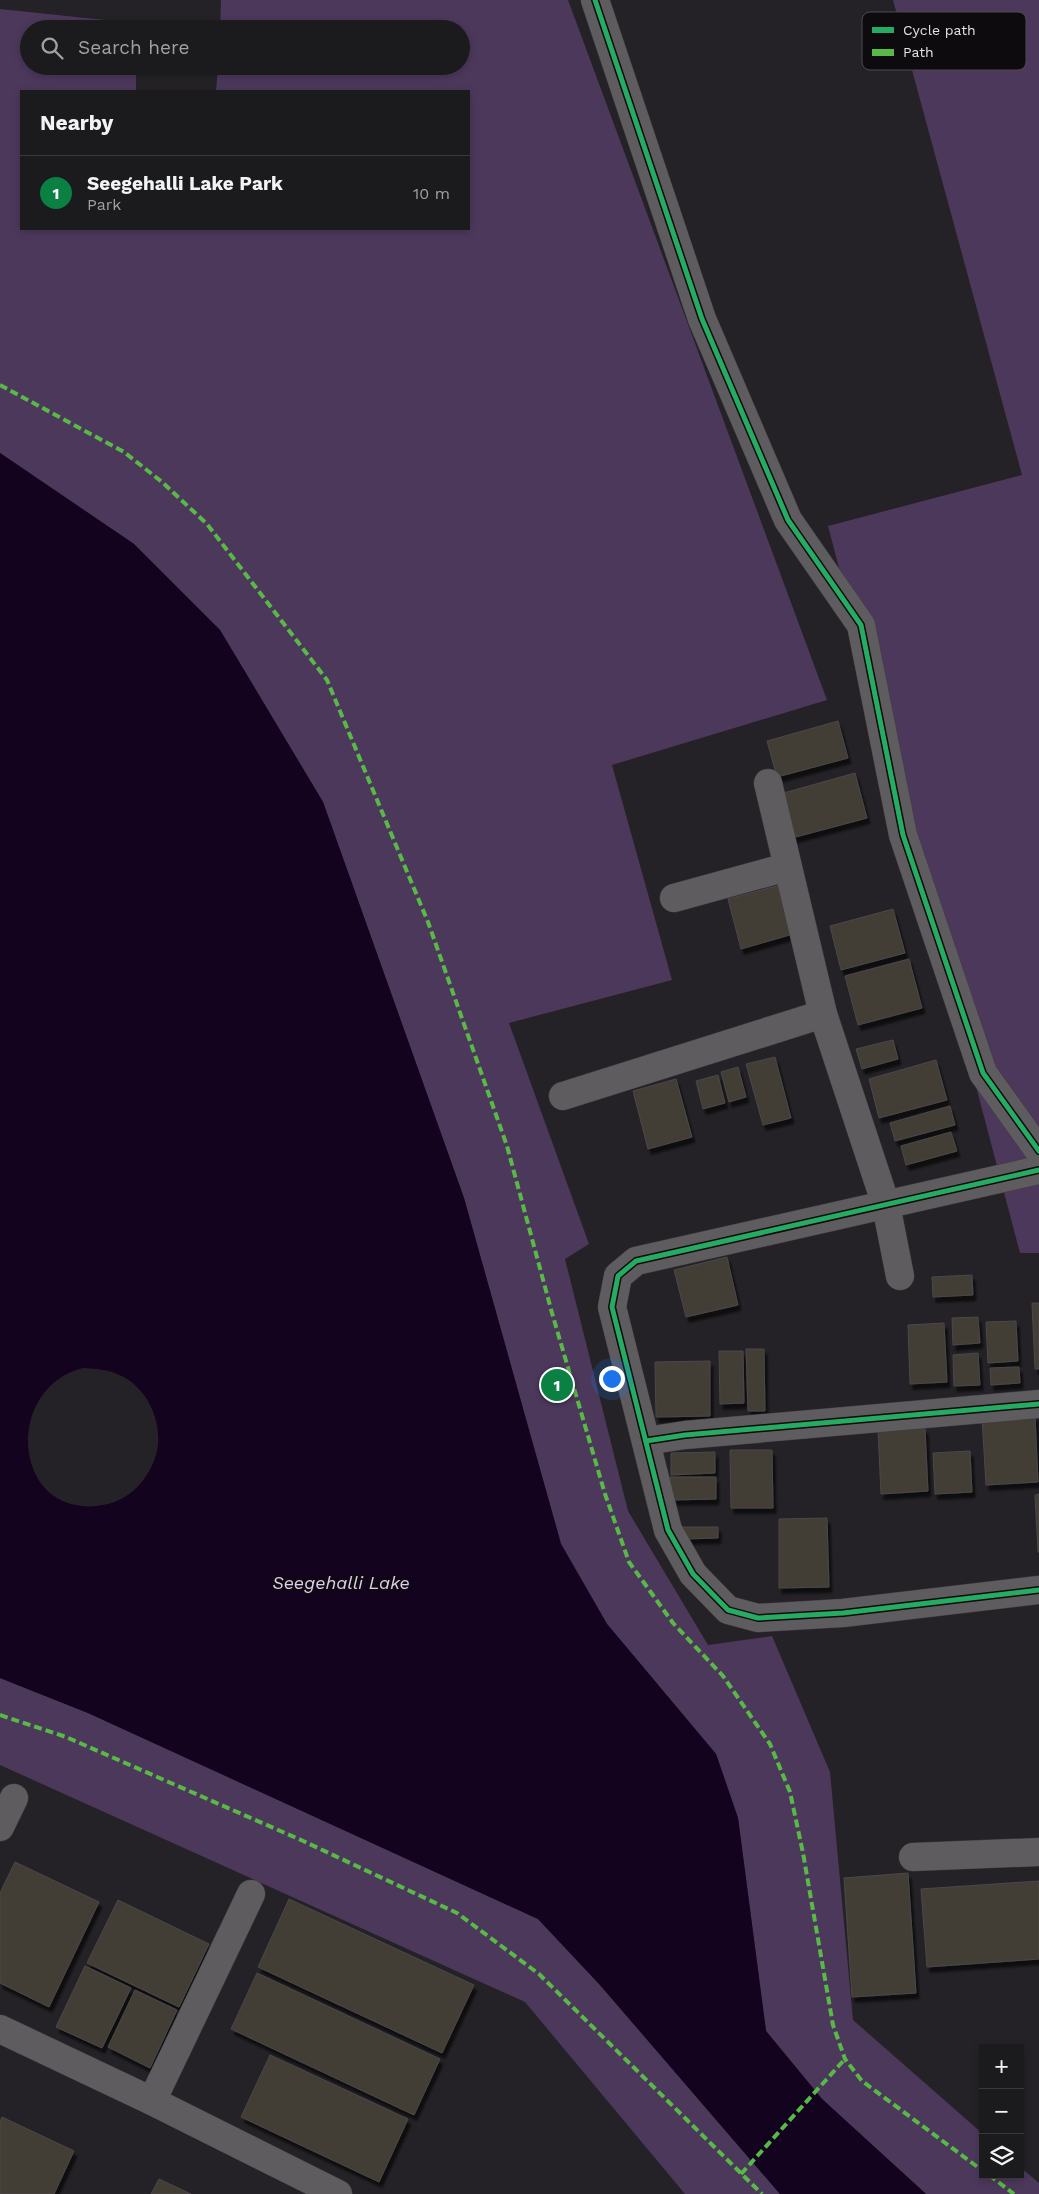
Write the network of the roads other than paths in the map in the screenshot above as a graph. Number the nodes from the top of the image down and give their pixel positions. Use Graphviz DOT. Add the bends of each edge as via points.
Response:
graph roads {
  1 [pos="595,0"];
  2 [pos="768,783"];
  3 [pos="788,866"];
  4 [pos="674,898"];
  5 [pos="823,1014"];
  6 [pos="563,1096"];
  7 [pos="1039,1151"];
  8 [pos="1039,1170"];
  9 [pos="886,1205"];
  10 [pos="900,1276"];
  11 [pos="1039,1404"];
  12 [pos="646,1441"];
  13 [pos="1039,1590"];
  14 [pos="14,1798"];
  15 [pos="0,1827"];
  16 [pos="1039,1852"];
  17 [pos="913,1857"];
  18 [pos="251,1894"];
  19 [pos="0,2030"];
  20 [pos="152,2101"];
  21 [pos="338,2194"];
  1 -- 7 [label="street" via="702,319 788,520 861,625 904,835 984,1073"];
  2 -- 3 [label="street"];
  3 -- 4 [label="street"];
  3 -- 5 [label="street"];
  5 -- 6 [label="street"];
  5 -- 9 [label="street"];
  8 -- 9 [label="street"];
  9 -- 10 [label="street"];
  9 -- 12 [label="street" via="636,1261 618,1276 612,1307"];
  11 -- 12 [label="street"];
  12 -- 13 [label="street" via="668,1530 692,1574 728,1610 758,1618 824,1614"];
  14 -- 15 [label="street"];
  16 -- 17 [label="street"];
  18 -- 20 [label="street"];
  19 -- 20 [label="street"];
  20 -- 21 [label="street"];
}
